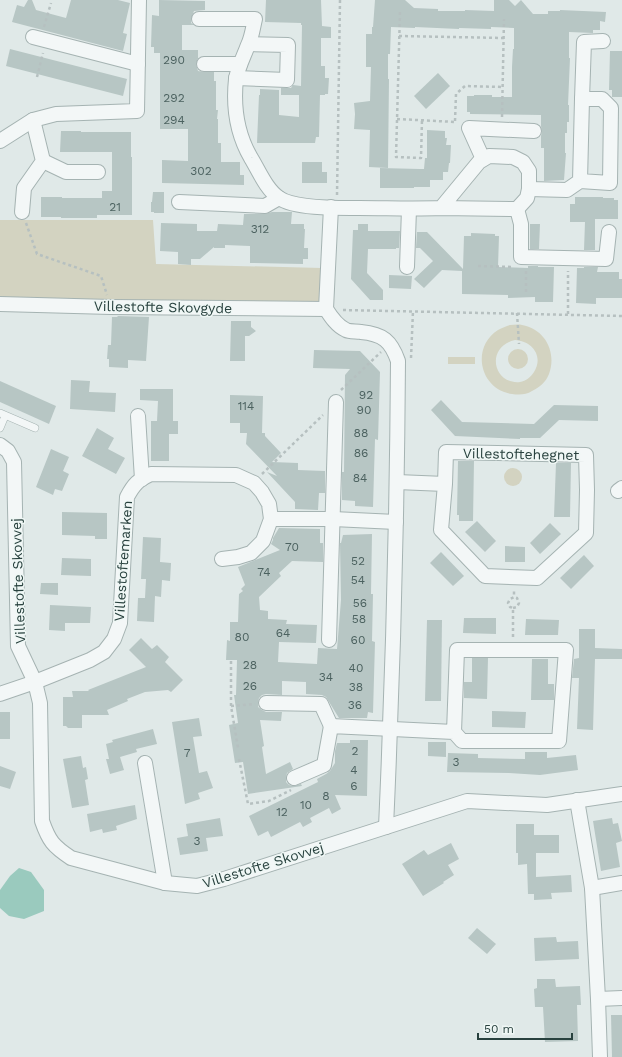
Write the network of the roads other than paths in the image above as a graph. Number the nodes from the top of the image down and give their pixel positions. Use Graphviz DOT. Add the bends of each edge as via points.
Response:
graph roads {
  1 [pos="139,0"];
  2 [pos="199,19"];
  3 [pos="40,39"];
  4 [pos="603,41"];
  5 [pos="249,44"];
  6 [pos="138,64"];
  7 [pos="204,64"];
  8 [pos="240,64"];
  9 [pos="236,78"];
  10 [pos="582,99"];
  11 [pos="32,120"];
  12 [pos="534,131"];
  13 [pos="0,141"];
  14 [pos="483,159"];
  15 [pos="43,161"];
  16 [pos="98,172"];
  17 [pos="580,181"];
  18 [pos="530,189"];
  19 [pos="279,198"];
  20 [pos="179,202"];
  21 [pos="334,207"];
  22 [pos="441,208"];
  23 [pos="409,209"];
  24 [pos="517,209"];
  25 [pos="22,212"];
  26 [pos="608,232"];
  27 [pos="407,267"];
  28 [pos="0,304"];
  29 [pos="326,309"];
  30 [pos="336,402"];
  31 [pos="3,414"];
  32 [pos="138,416"];
  33 [pos="0,428"];
  34 [pos="35,428"];
  35 [pos="0,445"];
  36 [pos="142,479"];
  37 [pos="397,482"];
  38 [pos="445,484"];
  39 [pos="271,519"];
  40 [pos="333,519"];
  41 [pos="396,522"];
  42 [pos="222,559"];
  43 [pos="329,640"];
  44 [pos="35,682"];
  45 [pos="0,694"];
  46 [pos="266,703"];
  47 [pos="331,726"];
  48 [pos="390,730"];
  49 [pos="454,732"];
  50 [pos="145,763"];
  51 [pos="294,778"];
  52 [pos="622,794"];
  53 [pos="577,800"];
  54 [pos="386,827"];
  55 [pos="165,883"];
  56 [pos="622,883"];
  57 [pos="592,888"];
  58 [pos="598,998"];
  59 [pos="622,998"];
  60 [pos="600,1057"];
  1 -- 6 [label="street"];
  2 -- 5 [label="street" via="255,19"];
  3 -- 6 [label="street"];
  4 -- 10 [label="street" via="584,42"];
  5 -- 8 [label="street"];
  5 -- 9 [label="street" via="288,45 287,80"];
  6 -- 11 [label="street" via="138,111 56,114"];
  7 -- 8 [label="street"];
  8 -- 9 [label="street"];
  9 -- 19 [label="street" via="235,106 245,148 266,184"];
  10 -- 17 [label="street"];
  10 -- 17 [label="street" via="602,99 611,108 610,183"];
  11 -- 13 [label="street"];
  11 -- 15 [label="street"];
  12 -- 14 [label="street" via="469,128"];
  14 -- 18 [label="street" via="489,156 513,157 523,162 529,171"];
  14 -- 22 [label="street"];
  15 -- 16 [label="street" via="66,172"];
  15 -- 25 [label="street" via="24,188"];
  17 -- 18 [label="street" via="567,190"];
  18 -- 24 [label="street" via="527,198"];
  19 -- 20 [label="street" via="265,206"];
  19 -- 21 [label="street" via="295,204"];
  21 -- 23 [label="street"];
  21 -- 29 [label="street"];
  22 -- 23 [label="street"];
  22 -- 24 [label="street"];
  23 -- 27 [label="street"];
  24 -- 26 [label="street" via="521,224 523,257 606,259"];
  28 -- 29 [label="street, Villestofte Skovgyde"];
  29 -- 37 [label="street" via="334,321 346,330 372,333 390,343 395,352 398,361"];
  30 -- 40 [label="street"];
  31 -- 33 [label="lane"];
  31 -- 34 [label="lane"];
  32 -- 36 [label="street"];
  35 -- 44 [label="street, Villestofte Skovvej" via="8,451 14,462 18,646"];
  36 -- 39 [label="street" via="151,474 236,475 254,483 262,492 269,504"];
  36 -- 44 [label="street, Villestoftemarken" via="133,486 127,497 120,623 114,639 104,652 90,660"];
  37 -- 38 [label="street"];
  37 -- 41 [label="street"];
  38 -- 38 [label="street, Villestoftehegnet" via="441,530 485,576 537,578 586,533 586,455 446,452"];
  39 -- 40 [label="street"];
  39 -- 42 [label="street" via="263,541 250,553"];
  40 -- 41 [label="street"];
  40 -- 43 [label="street"];
  41 -- 48 [label="street"];
  44 -- 45 [label="street, Villestoftemarken"];
  44 -- 55 [label="street, Villestofte Skovvej" via="40,703 42,821 48,838 58,850 71,858"];
  46 -- 47 [label="street" via="321,704"];
  47 -- 48 [label="street"];
  47 -- 51 [label="street" via="324,765"];
  48 -- 49 [label="street"];
  48 -- 54 [label="street"];
  49 -- 49 [label="street" via="457,650 566,650 559,741 462,741"];
  50 -- 55 [label="street"];
  52 -- 53 [label="street, Villestofte Skovvej"];
  53 -- 54 [label="street, Villestofte Skovvej" via="547,805 467,801"];
  53 -- 57 [label="street"];
  54 -- 55 [label="street, Villestofte Skovvej" via="197,886"];
  56 -- 57 [label="street"];
  57 -- 58 [label="street"];
  58 -- 59 [label="street"];
  58 -- 60 [label="street"];
}
